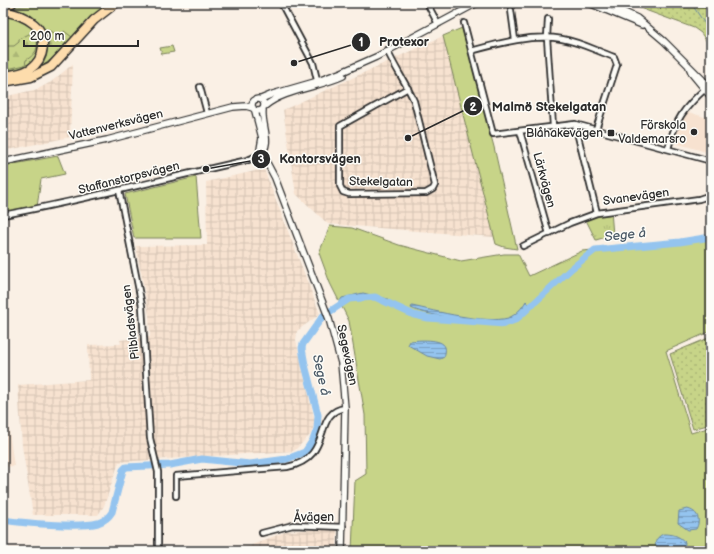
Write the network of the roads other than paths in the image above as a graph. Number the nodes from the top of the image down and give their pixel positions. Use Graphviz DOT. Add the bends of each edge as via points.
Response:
graph roads {
  1 [pos="12,3"];
  2 [pos="116,3"];
  3 [pos="281,3"];
  4 [pos="427,3"];
  5 [pos="477,3"];
  6 [pos="589,3"];
  7 [pos="605,3"];
  8 [pos="3,4"];
  9 [pos="619,9"];
  10 [pos="511,10"];
  11 [pos="3,11"];
  12 [pos="548,19"];
  13 [pos="464,23"];
  14 [pos="438,24"];
  15 [pos="547,38"];
  16 [pos="514,40"];
  17 [pos="387,50"];
  18 [pos="471,52"];
  19 [pos="3,76"];
  20 [pos="3,82"];
  21 [pos="318,84"];
  22 [pos="200,87"];
  23 [pos="708,87"];
  24 [pos="408,88"];
  25 [pos="711,97"];
  26 [pos="261,100"];
  27 [pos="254,101"];
  28 [pos="233,106"];
  29 [pos="264,108"];
  30 [pos="254,110"];
  31 [pos="207,113"];
  32 [pos="575,124"];
  33 [pos="553,126"];
  34 [pos="596,129"];
  35 [pos="520,131"];
  36 [pos="668,149"];
  37 [pos="259,155"];
  38 [pos="711,161"];
  39 [pos="3,162"];
  40 [pos="119,190"];
  41 [pos="711,196"];
  42 [pos="597,213"];
  43 [pos="3,215"];
  44 [pos="549,234"];
  45 [pos="523,246"];
  46 [pos="345,408"];
  47 [pos="176,496"];
  48 [pos="343,527"];
  49 [pos="262,533"];
  50 [pos="158,545"];
  51 [pos="342,551"];
  1 -- 8 [label="highway"];
  2 -- 20 [label="highway" via="94,20 51,67 31,77"];
  3 -- 21 [label="street" via="313,63"];
  4 -- 14 [label="street"];
  5 -- 14 [label="street"];
  6 -- 9 [label="street"];
  7 -- 9 [label="street"];
  9 -- 23 [label="street" via="664,41"];
  10 -- 16 [label="street"];
  11 -- 19 [label="highway" via="21,16 35,25 41,33 43,46 39,59 32,68"];
  12 -- 15 [label="street"];
  13 -- 18 [label="street"];
  14 -- 17 [label="street"];
  15 -- 16 [label="street"];
  15 -- 33 [label="street"];
  15 -- 34 [label="street" via="569,41 617,60 617,67"];
  16 -- 18 [label="street"];
  17 -- 21 [label="street"];
  17 -- 24 [label="street, Stekelgatan"];
  18 -- 35 [label="street" via="492,134"];
  21 -- 26 [label="street" via="273,94"];
  21 -- 29 [label="street" via="276,97"];
  22 -- 31 [label="street"];
  23 -- 25 [label="street"];
  23 -- 36 [label="street" via="693,99 680,115"];
  24 -- 24 [label="street, Stekelgatan" via="414,100 434,176 433,189 426,193 343,192 340,186 340,126"];
  26 -- 27 [label="street, Vattenverksvägen"];
  26 -- 29 [label="street"];
  27 -- 28 [label="street, Vattenverksvägen"];
  27 -- 30 [label="street"];
  28 -- 30 [label="street, Vattenverksvägen" via="246,106"];
  28 -- 31 [label="street, Vattenverksvägen"];
  29 -- 30 [label="street, Vattenverksvägen"];
  29 -- 37 [label="street" via="266,142 264,150"];
  30 -- 37 [label="street" via="262,138"];
  31 -- 39 [label="street, Vattenverksvägen" via="107,140"];
  32 -- 33 [label="street"];
  32 -- 34 [label="street"];
  32 -- 42 [label="street"];
  33 -- 35 [label="street"];
  34 -- 36 [label="street"];
  35 -- 44 [label="street, Lärkvägen"];
  36 -- 38 [label="street"];
  37 -- 40 [label="street, Staffanstorpsvägen" via="248,160"];
  37 -- 46 [label="street, Segevägen" via="266,161 275,178 326,312 341,363"];
  40 -- 43 [label="street, Staffanstorpsvägen"];
  40 -- 50 [label="street, Pilbladsvägen" via="142,306 150,438 158,472"];
  41 -- 42 [label="street, Svanevägen"];
  42 -- 44 [label="street, Svanevägen"];
  44 -- 45 [label="street, Svanevägen"];
  46 -- 47 [label="street" via="330,414 314,451 300,464 176,476"];
  46 -- 48 [label="street, Segevägen"];
  48 -- 49 [label="street, Åvägen" via="293,525"];
  48 -- 51 [label="street, Segevägen"];
}
